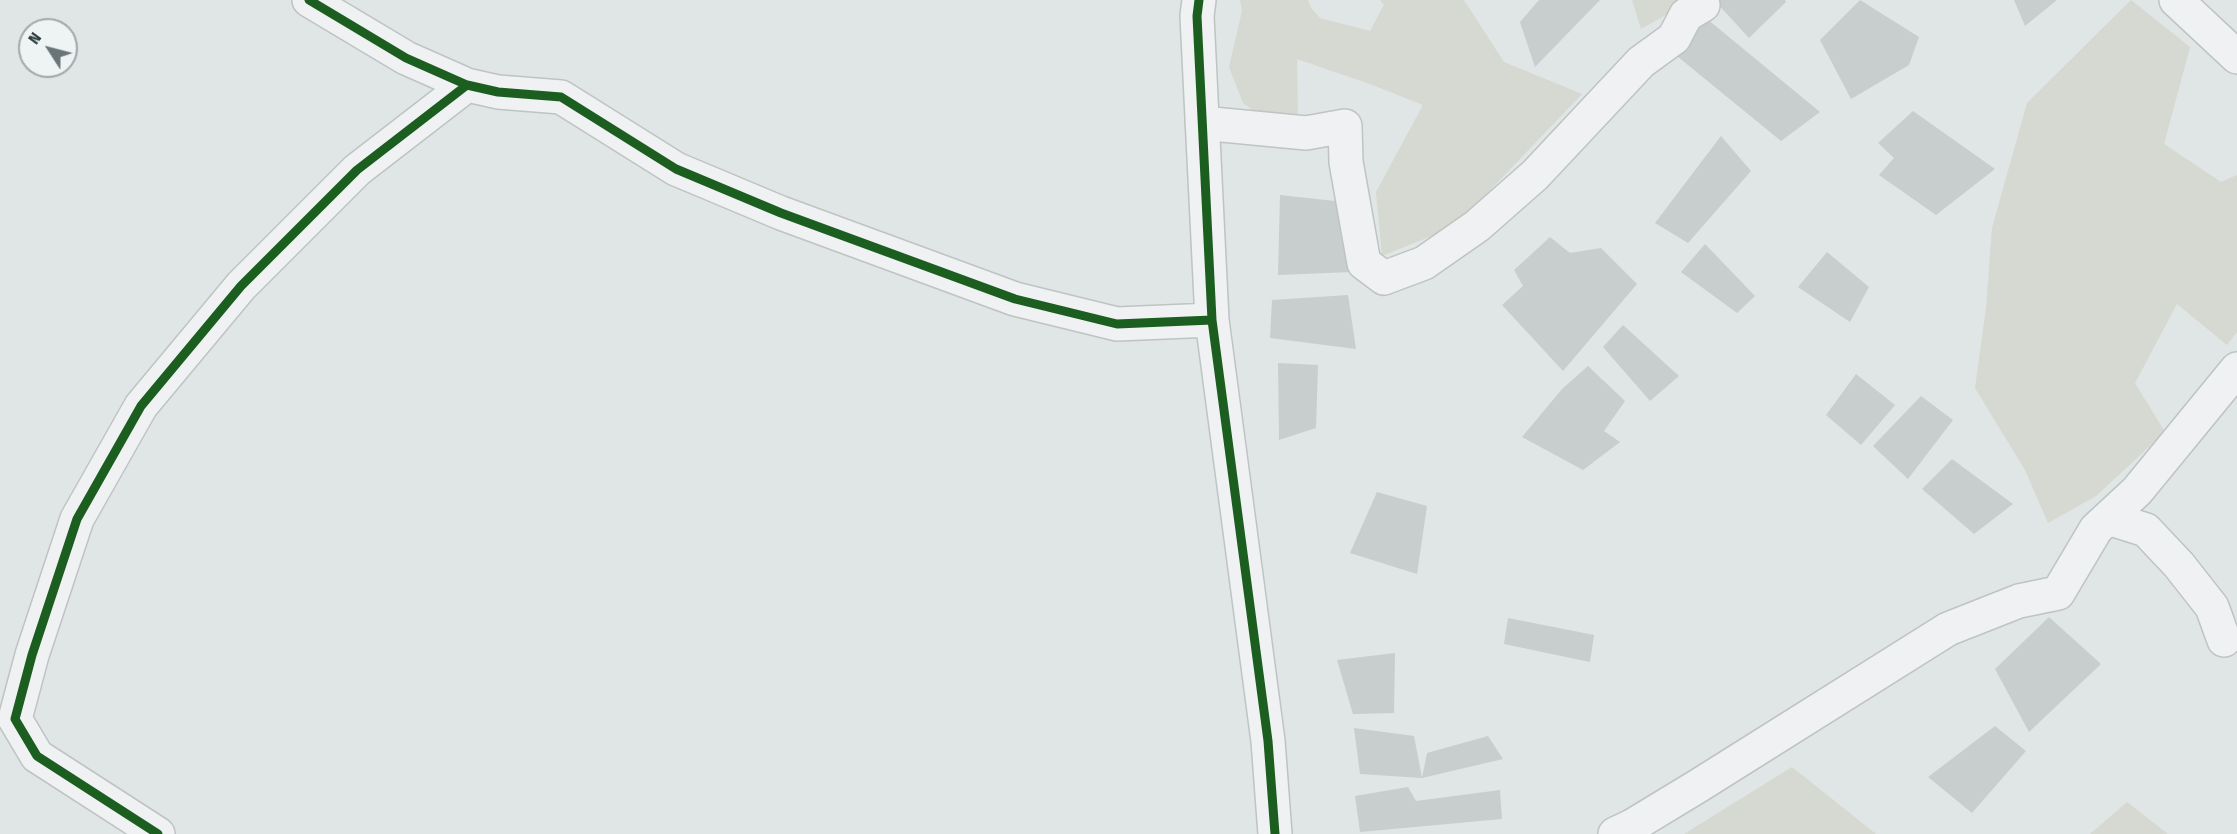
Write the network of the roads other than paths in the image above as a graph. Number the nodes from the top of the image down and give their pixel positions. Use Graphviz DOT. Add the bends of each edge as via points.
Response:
graph roads {
  1 [pos="309,0"];
  2 [pos="1199,0"];
  3 [pos="2176,0"];
  4 [pos="1703,5"];
  5 [pos="2237,57"];
  6 [pos="467,85"];
  7 [pos="1202,123"];
  8 [pos="1212,320"];
  9 [pos="2237,369"];
  10 [pos="2108,518"];
  11 [pos="2226,629"];
  12 [pos="158,834"];
  13 [pos="1275,834"];
  14 [pos="1615,834"];
  1 -- 6 [label="street" via="406,58"];
  2 -- 7 [label="street"];
  3 -- 5 [label="street"];
  4 -- 7 [label="street" via="1686,15 1674,39 1641,62 1535,175 1477,226 1424,263 1384,278 1364,263 1346,162 1345,126 1306,133"];
  6 -- 8 [label="street" via="498,92 561,97 676,169 781,213 1015,299 1117,324"];
  6 -- 12 [label="street" via="357,170 241,286 141,406 77,519 15,719 37,756"];
  7 -- 8 [label="street"];
  8 -- 13 [label="street" via="1268,741"];
  9 -- 10 [label="street" via="2137,491"];
  10 -- 11 [label="street" via="2146,530 2179,565"];
  10 -- 14 [label="street" via="2096,529 2058,593 2019,601 1948,629"];
}
